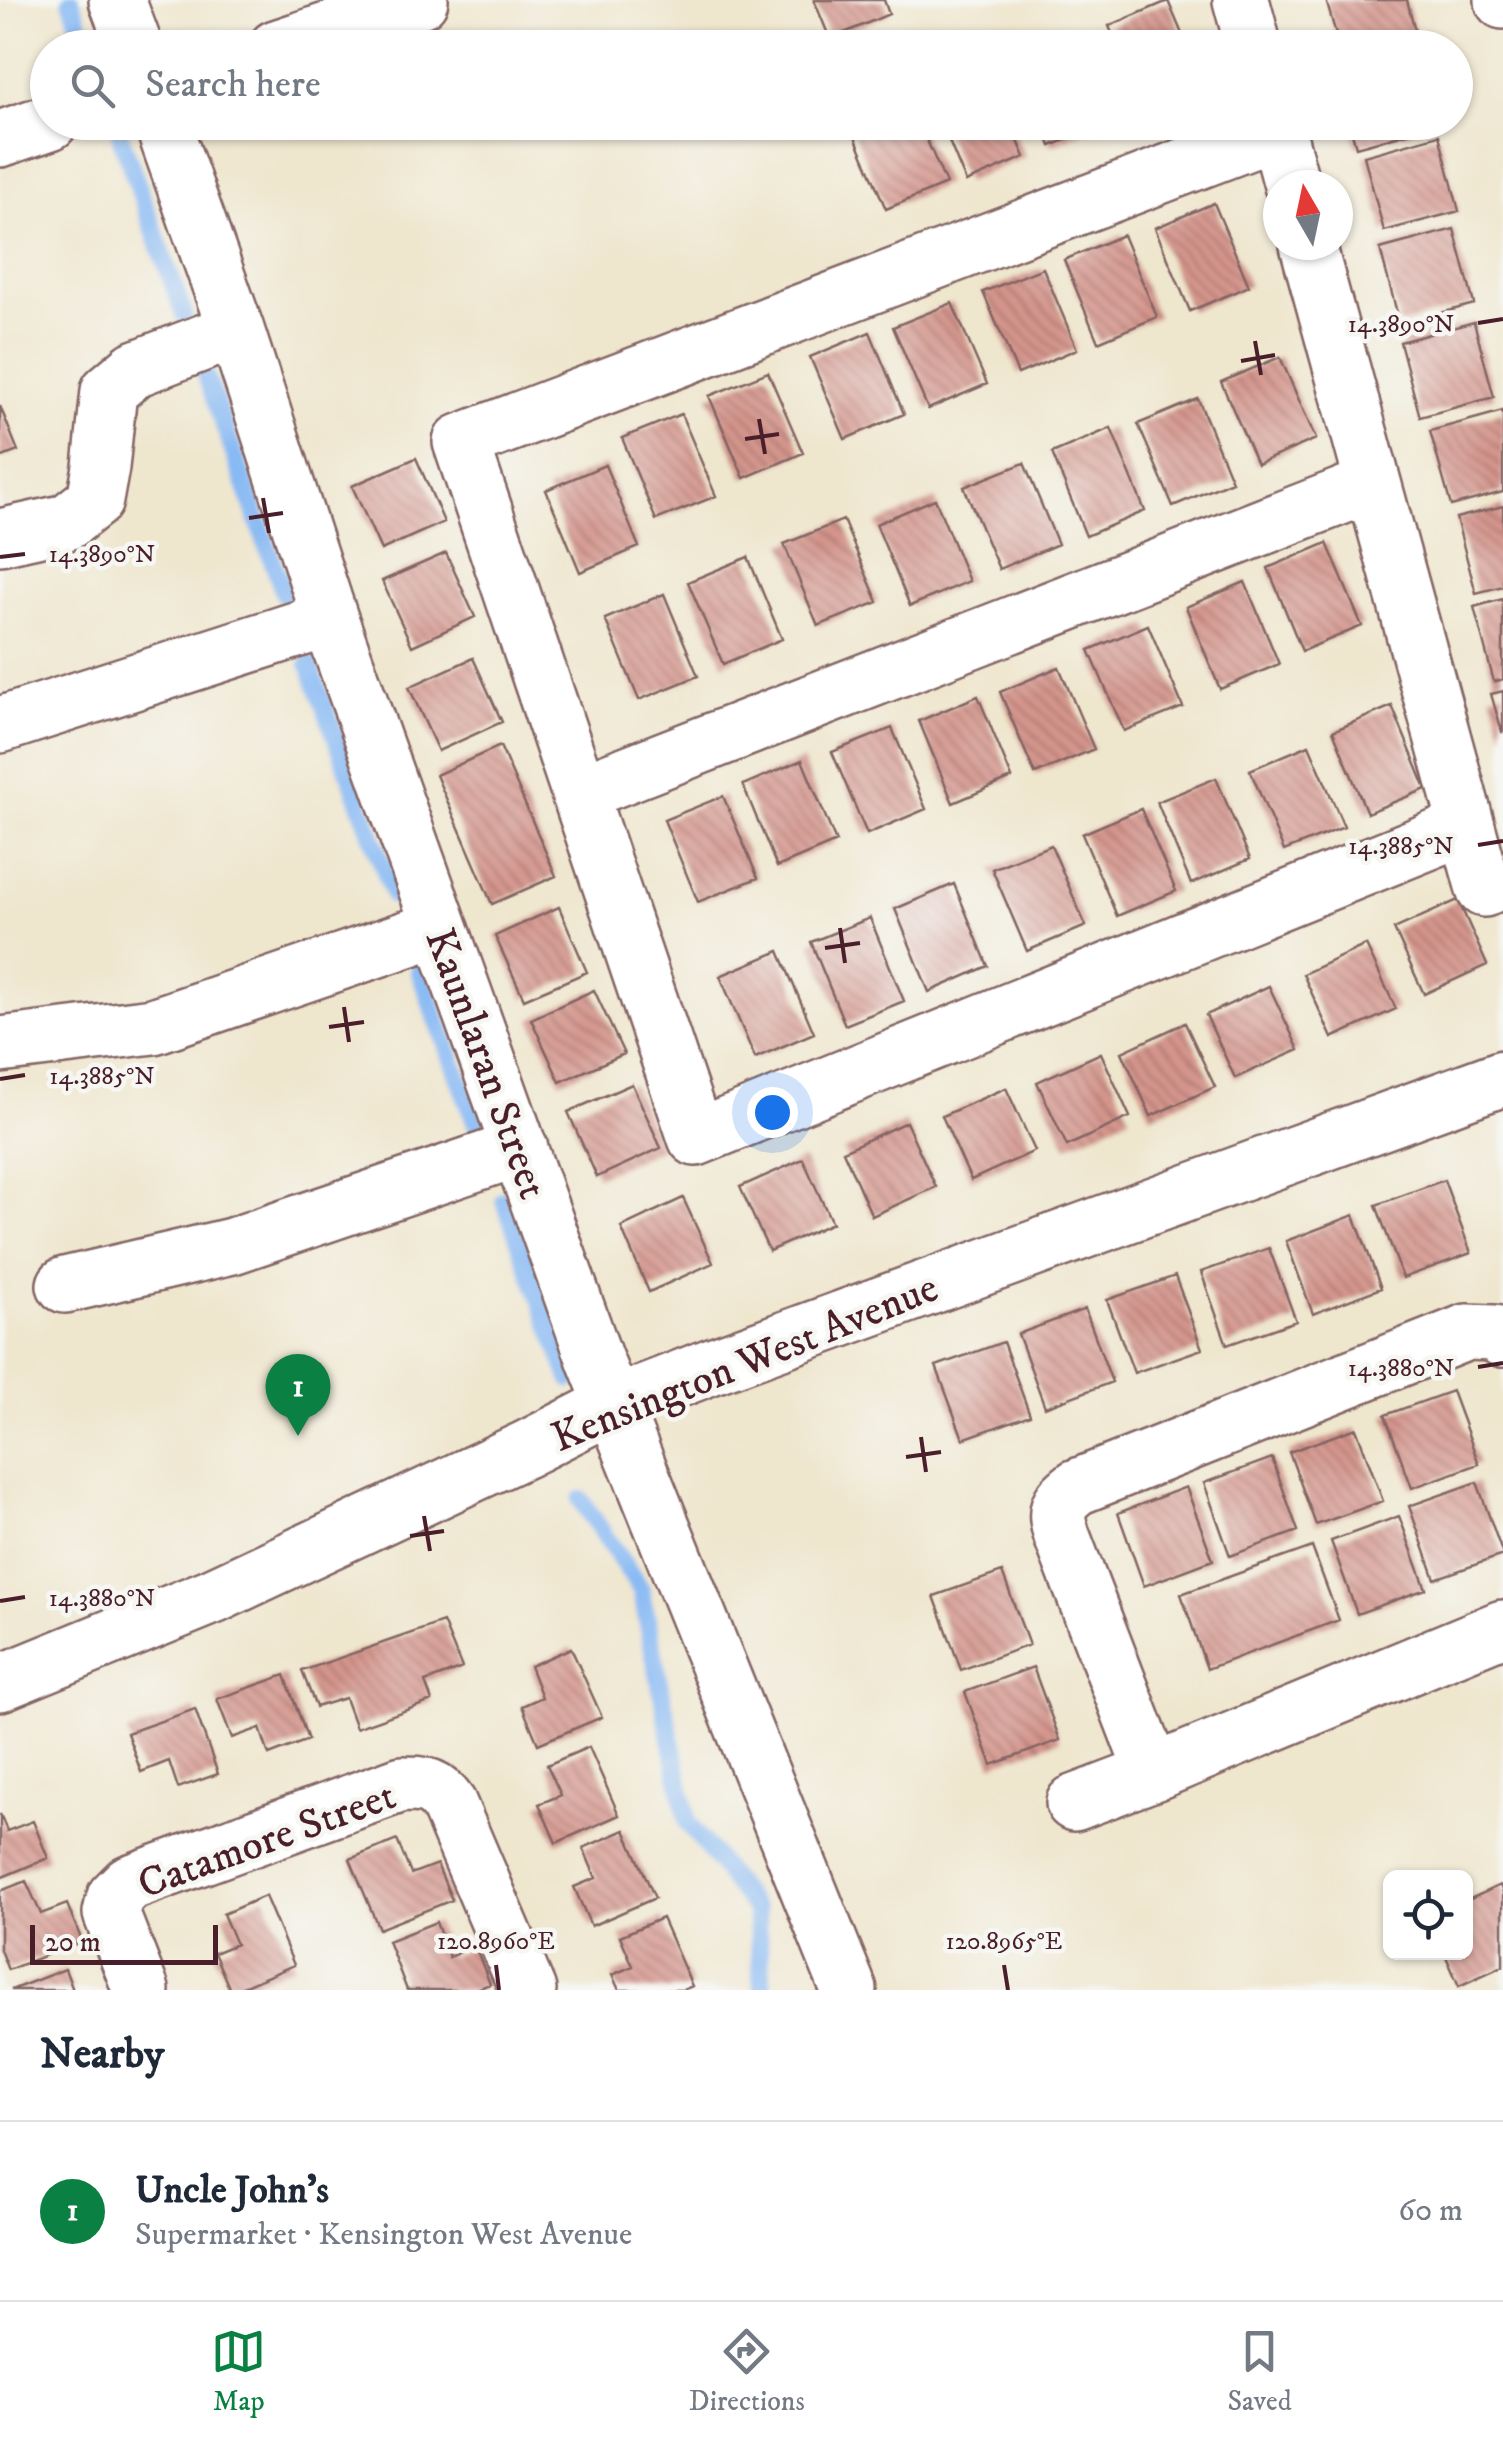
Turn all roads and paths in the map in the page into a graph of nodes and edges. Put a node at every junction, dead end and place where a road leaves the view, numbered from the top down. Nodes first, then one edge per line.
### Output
1 (117, 0) edge
2 (420, 0) edge
3 (1242, 0) edge
4 (128, 30) edge
5 (330, 30) edge
6 (1250, 30) edge
7 (30, 129) edge
8 (0, 139) edge
9 (168, 140) edge
10 (1242, 140) edge
11 (1280, 140) edge
12 (1288, 170) edge
13 (1312, 260) edge
14 (236, 330) junction
15 (1373, 484) junction
16 (0, 537) edge
17 (330, 619) junction
18 (0, 726) edge
19 (580, 793) junction
20 (1466, 826) junction
21 (1484, 889) dead end
22 (439, 928) junction
23 (0, 1046) edge
24 (1503, 1078) edge
25 (520, 1148) junction
26 (65, 1285) dead end
27 (1503, 1339) edge
28 (612, 1405) junction
29 (1503, 1628) edge
30 (0, 1683) edge
31 (1153, 1773) junction
32 (1074, 1804) dead end
33 (140, 1990) edge
34 (528, 1990) edge
35 (849, 1990) edge

1 - 4 street
2 - 5 street
3 - 6 street
7 - 8 street
9 - 14 street, Kaunlaran Street
10 - 19 street
11 - 12 street
13 - 15 street
14 - 16 street
14 - 17 street, Kaunlaran Street
15 - 19 street
15 - 20 street
17 - 18 street
17 - 22 street, Kaunlaran Street
19 - 20 street
20 - 21 street
22 - 23 street
22 - 25 street, Kaunlaran Street
24 - 28 street, Kensington West Avenue
25 - 26 street
25 - 28 street, Kaunlaran Street
27 - 31 street
28 - 30 street, Kensington West Avenue
28 - 35 street, Kaunlaran Street
29 - 31 street
31 - 32 street
33 - 34 street, Catamore Street

